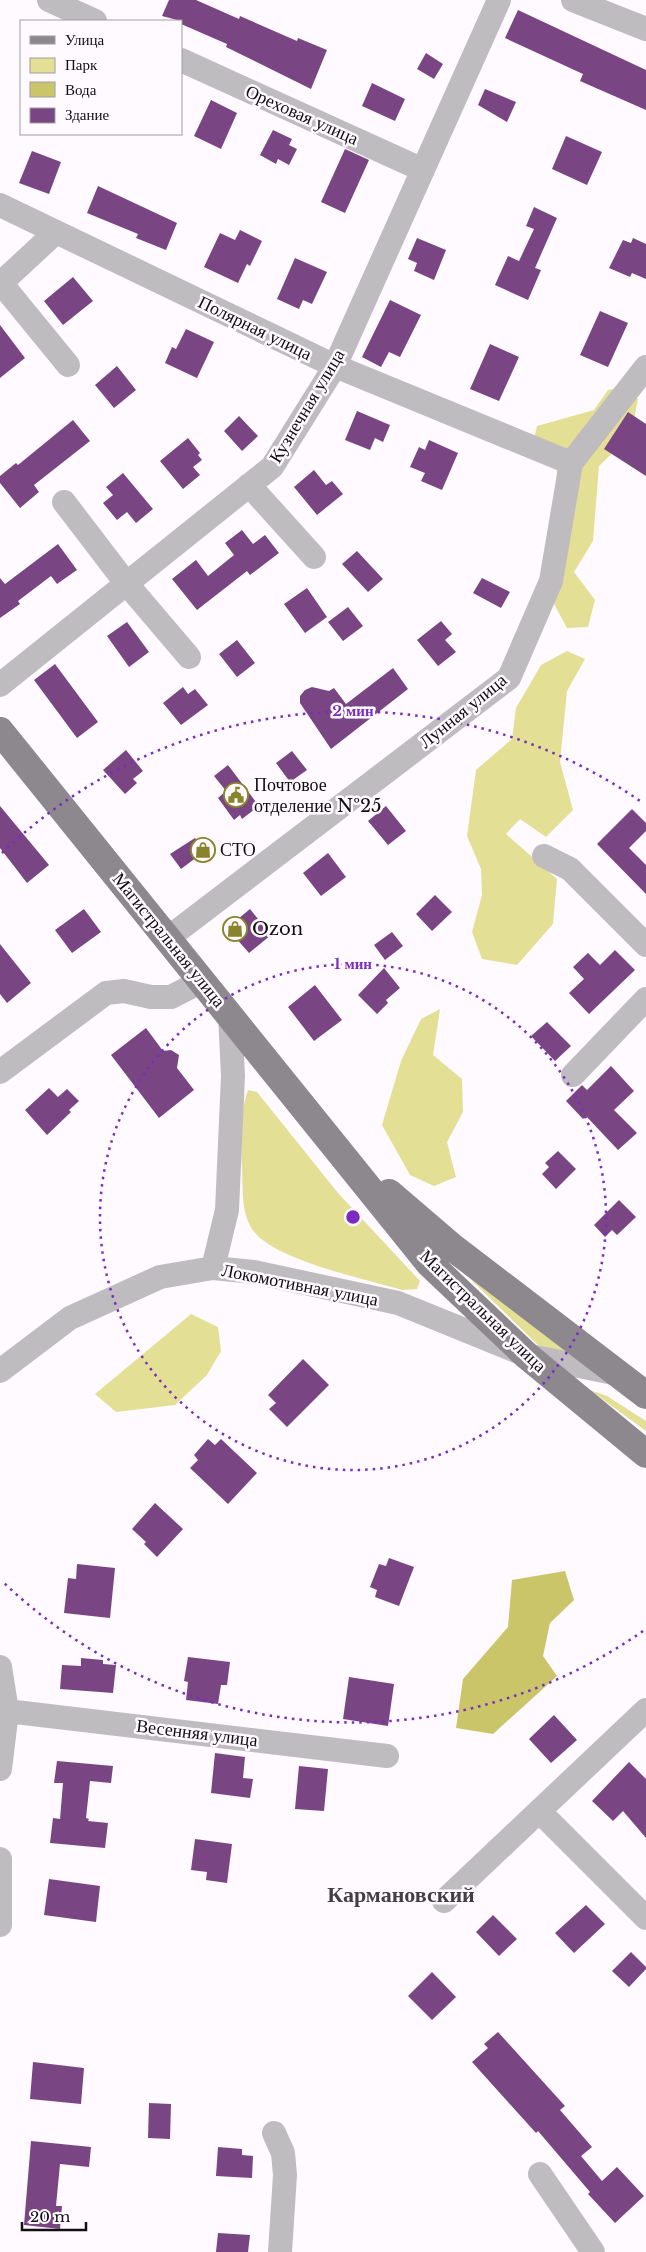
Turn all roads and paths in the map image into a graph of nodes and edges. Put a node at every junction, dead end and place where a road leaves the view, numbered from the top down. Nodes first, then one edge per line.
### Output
1 (49, 0) edge
2 (499, 0) edge
3 (574, 0) edge
4 (93, 20) edge
5 (646, 30) edge
6 (182, 60) edge
7 (423, 170) junction
8 (0, 205) edge
9 (56, 232) junction
10 (0, 284) edge
11 (68, 365) dead end
12 (335, 366) junction
13 (646, 367) edge
14 (571, 464) junction
15 (249, 485) junction
16 (64, 502) dead end
17 (314, 557) dead end
18 (126, 583) junction
19 (189, 657) dead end
20 (0, 685) edge
21 (0, 732) edge
22 (544, 856) dead end
23 (168, 938) junction
24 (646, 945) edge
25 (202, 981) junction
26 (646, 999) edge
27 (230, 1015) junction
28 (0, 1072) edge
29 (574, 1075) dead end
30 (338, 1150) junction
31 (213, 1268) junction
32 (526, 1355) junction
33 (0, 1371) edge
34 (620, 1374) junction
35 (646, 1395) edge
36 (646, 1454) edge
37 (0, 1667) edge
38 (646, 1710) edge
39 (7, 1711) junction
40 (388, 1756) dead end
41 (0, 1769) edge
42 (539, 1812) junction
43 (0, 1859) edge
44 (444, 1901) dead end
45 (646, 1918) edge
46 (0, 1925) edge
47 (274, 2133) dead end
48 (540, 2174) dead end
49 (280, 2252) edge
50 (593, 2252) edge

1 - 4 street
2 - 7 street, Кузнечная улица
3 - 5 street
6 - 7 street, Ореховая улица
7 - 12 street, Кузнечная улица
8 - 9 street, Полярная улица
9 - 10 street
9 - 12 street, Полярная улица
10 - 11 street
12 - 14 street, Полярная улица
12 - 15 street, Кузнечная улица
13 - 14 street, Лунная улица
14 - 23 street, Лунная улица
15 - 17 street
15 - 18 street, Кузнечная улица
16 - 18 street
18 - 19 street
18 - 20 street, Кузнечная улица
21 - 23 main road, Магистральная улица
22 - 24 street
23 - 25 main road, Магистральная улица
25 - 27 main road, Магистральная улица
25 - 28 street
26 - 29 street
27 - 30 main road, Магистральная улица
27 - 31 street
30 - 32 main road, Магистральная улица
30 - 34 main road, Магистральная улица
31 - 32 street, Локомотивная улица
31 - 33 street, Локомотивная улица
32 - 34 street, Локомотивная улица
32 - 36 main road, Магистральная улица
34 - 35 main road, Магистральная улица
37 - 39 street
38 - 42 street
39 - 40 street, Весенняя улица
39 - 41 street
42 - 44 street
42 - 45 street
43 - 46 street
47 - 49 street
48 - 50 street

